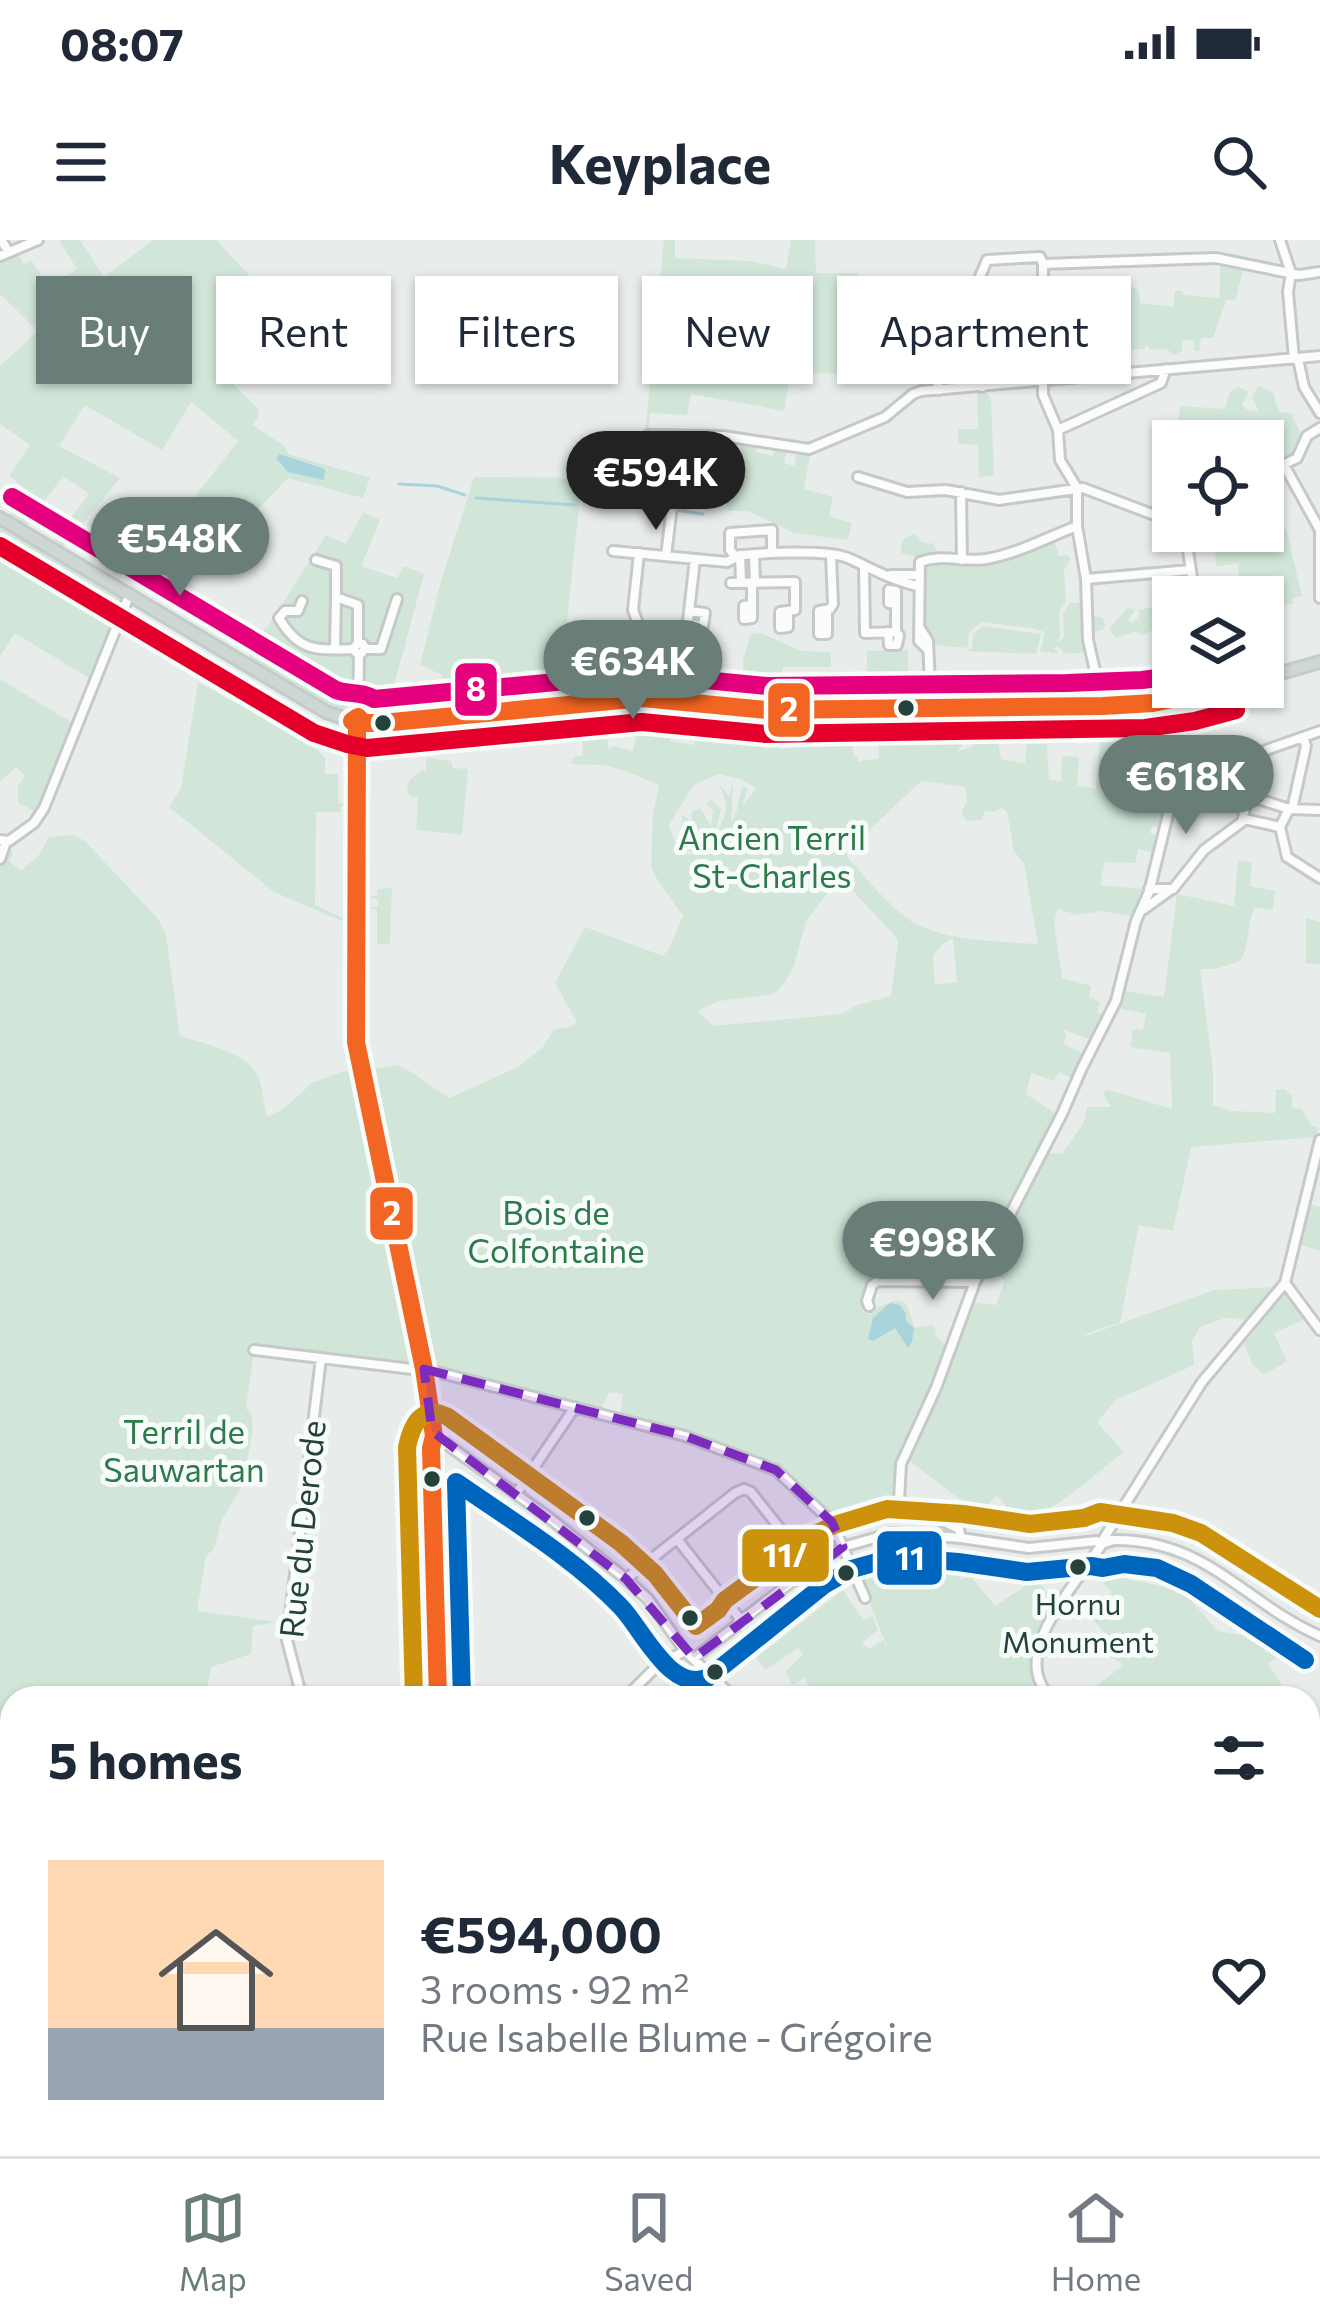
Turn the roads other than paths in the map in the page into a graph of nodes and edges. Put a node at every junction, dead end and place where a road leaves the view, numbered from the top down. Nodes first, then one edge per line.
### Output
1 (2, 240) edge
2 (38, 240) edge
3 (1280, 240) edge
4 (4, 254) edge
5 (1043, 264) junction
6 (1320, 272) edge
7 (1292, 273) junction
8 (1043, 276) edge
9 (1320, 356) edge
10 (1296, 359) junction
11 (1163, 369) junction
12 (1131, 372) edge
13 (938, 384) edge
14 (1008, 384) edge
15 (1043, 384) edge
16 (982, 387) junction
17 (939, 390) junction
18 (1317, 400) edge
19 (1320, 412) edge
20 (1320, 428) edge
21 (1058, 430) junction
22 (648, 435) dead end
23 (1284, 465) joint
24 (858, 477) dead end
25 (1077, 488) junction
26 (961, 493) junction
27 (672, 506) dead end
28 (1152, 515) edge
29 (732, 516) dead end
30 (1320, 517) edge
31 (0, 518) edge
32 (1077, 526) junction
33 (731, 532) junction
34 (1320, 532) edge
35 (772, 548) dead end
36 (614, 550) dead end
37 (1188, 552) edge
38 (639, 553) junction
39 (740, 555) junction
40 (754, 555) junction
41 (667, 556) junction
42 (832, 557) junction
43 (695, 559) junction
44 (316, 560) dead end
45 (962, 560) junction
46 (865, 569) junction
47 (1190, 570) junction
48 (1191, 576) edge
49 (1086, 578) junction
50 (919, 581) junction
51 (744, 582) junction
52 (129, 596) junction
53 (336, 597) junction
54 (1320, 598) edge
55 (397, 599) dead end
56 (302, 601) dead end
57 (752, 604) dead end
58 (896, 604) dead end
59 (827, 610) dead end
60 (689, 611) junction
61 (788, 612) dead end
62 (688, 624) junction
63 (685, 647) dead end
64 (359, 649) junction
65 (335, 650) junction
66 (1320, 662) edge
67 (1284, 672) edge
68 (629, 699) junction
69 (1152, 703) edge
70 (1102, 706) junction
71 (931, 708) junction
72 (1188, 708) edge
73 (358, 722) junction
74 (1320, 731) edge
75 (1303, 736) junction
76 (1177, 778) junction
77 (1248, 796) junction
78 (1289, 809) junction
79 (1320, 810) edge
80 (1244, 819) junction
81 (1280, 827) junction
82 (3, 841) edge
83 (0, 859) edge
84 (1320, 878) edge
85 (1149, 889) junction
86 (1169, 891) junction
87 (1143, 910) junction
88 (1320, 1140) edge
89 (976, 1282) junction
90 (1285, 1283) junction
91 (869, 1306) dead end
92 (1320, 1330) edge
93 (254, 1350) dead end
94 (321, 1358) junction
95 (424, 1369) junction
96 (575, 1407) junction
97 (434, 1436) junction
98 (516, 1494) junction
99 (961, 1538) junction
100 (677, 1539) junction
101 (1103, 1540) junction
102 (843, 1547) junction
103 (808, 1564) junction
104 (626, 1579) junction
105 (866, 1598) dead end
106 (740, 1619) junction
107 (1320, 1638) edge
108 (686, 1651) junction
109 (694, 1658) junction
110 (299, 1686) edge
111 (438, 1686) edge
112 (637, 1686) edge
113 (722, 1686) edge
114 (1043, 1686) edge

1 - 4 street
2 - 4 street
3 - 7 street
5 - 7 street
5 - 8 street
5 - 16 street
6 - 7 street
7 - 10 street
9 - 10 street
10 - 11 street
10 - 18 street
11 - 12 street
11 - 21 street
13 - 17 street
14 - 16 street
15 - 21 street
16 - 17 street
17 - 22 street
18 - 19 street
20 - 23 street
21 - 25 street
23 - 34 street
24 - 26 street
25 - 26 street
25 - 28 street
25 - 32 street
26 - 45 street
27 - 41 street
29 - 33 street
30 - 34 street
31 - 52 main road
32 - 45 street
32 - 49 street
33 - 35 street
33 - 39 street
34 - 54 street
36 - 38 street
37 - 47 street
38 - 41 street
38 - 68 street
39 - 40 street
39 - 43 street
39 - 51 street
40 - 42 street
40 - 51 street
41 - 43 street
42 - 46 street
42 - 59 street
43 - 60 street
44 - 53 street
45 - 50 street
46 - 50 street
46 - 58 street
47 - 48 street
47 - 49 street
49 - 70 street
50 - 71 street
51 - 57 street
51 - 61 street
52 - 73 main road
52 - 82 street
53 - 64 street
53 - 65 street
55 - 64 street
56 - 65 street
60 - 62 street
60 - 62 street
62 - 63 street
64 - 65 street
64 - 73 street
66 - 67 main road
68 - 71 main road
68 - 73 main road
69 - 70 main road
70 - 71 main road
72 - 76 street
73 - 95 street
74 - 75 street
75 - 77 street
75 - 78 street
76 - 77 street
76 - 85 street
77 - 78 street
77 - 80 street
78 - 79 street
78 - 81 street
80 - 81 street
80 - 86 street
81 - 84 street
82 - 83 street
85 - 86 street
85 - 87 street
86 - 87 street
87 - 89 street
88 - 90 street
89 - 91 street
89 - 99 street
90 - 92 street
90 - 101 street
93 - 94 street
94 - 95 street
94 - 110 street, Rue du Derode
95 - 96 street
95 - 97 street
96 - 98 street
96 - 102 street
97 - 98 street
97 - 111 street
98 - 104 street
99 - 101 street
99 - 102 street
100 - 103 street
100 - 104 street
100 - 106 street
101 - 107 street
101 - 114 street
102 - 103 street
102 - 105 street
103 - 106 street
104 - 108 street
106 - 109 street
108 - 109 street
108 - 112 street
109 - 113 street

